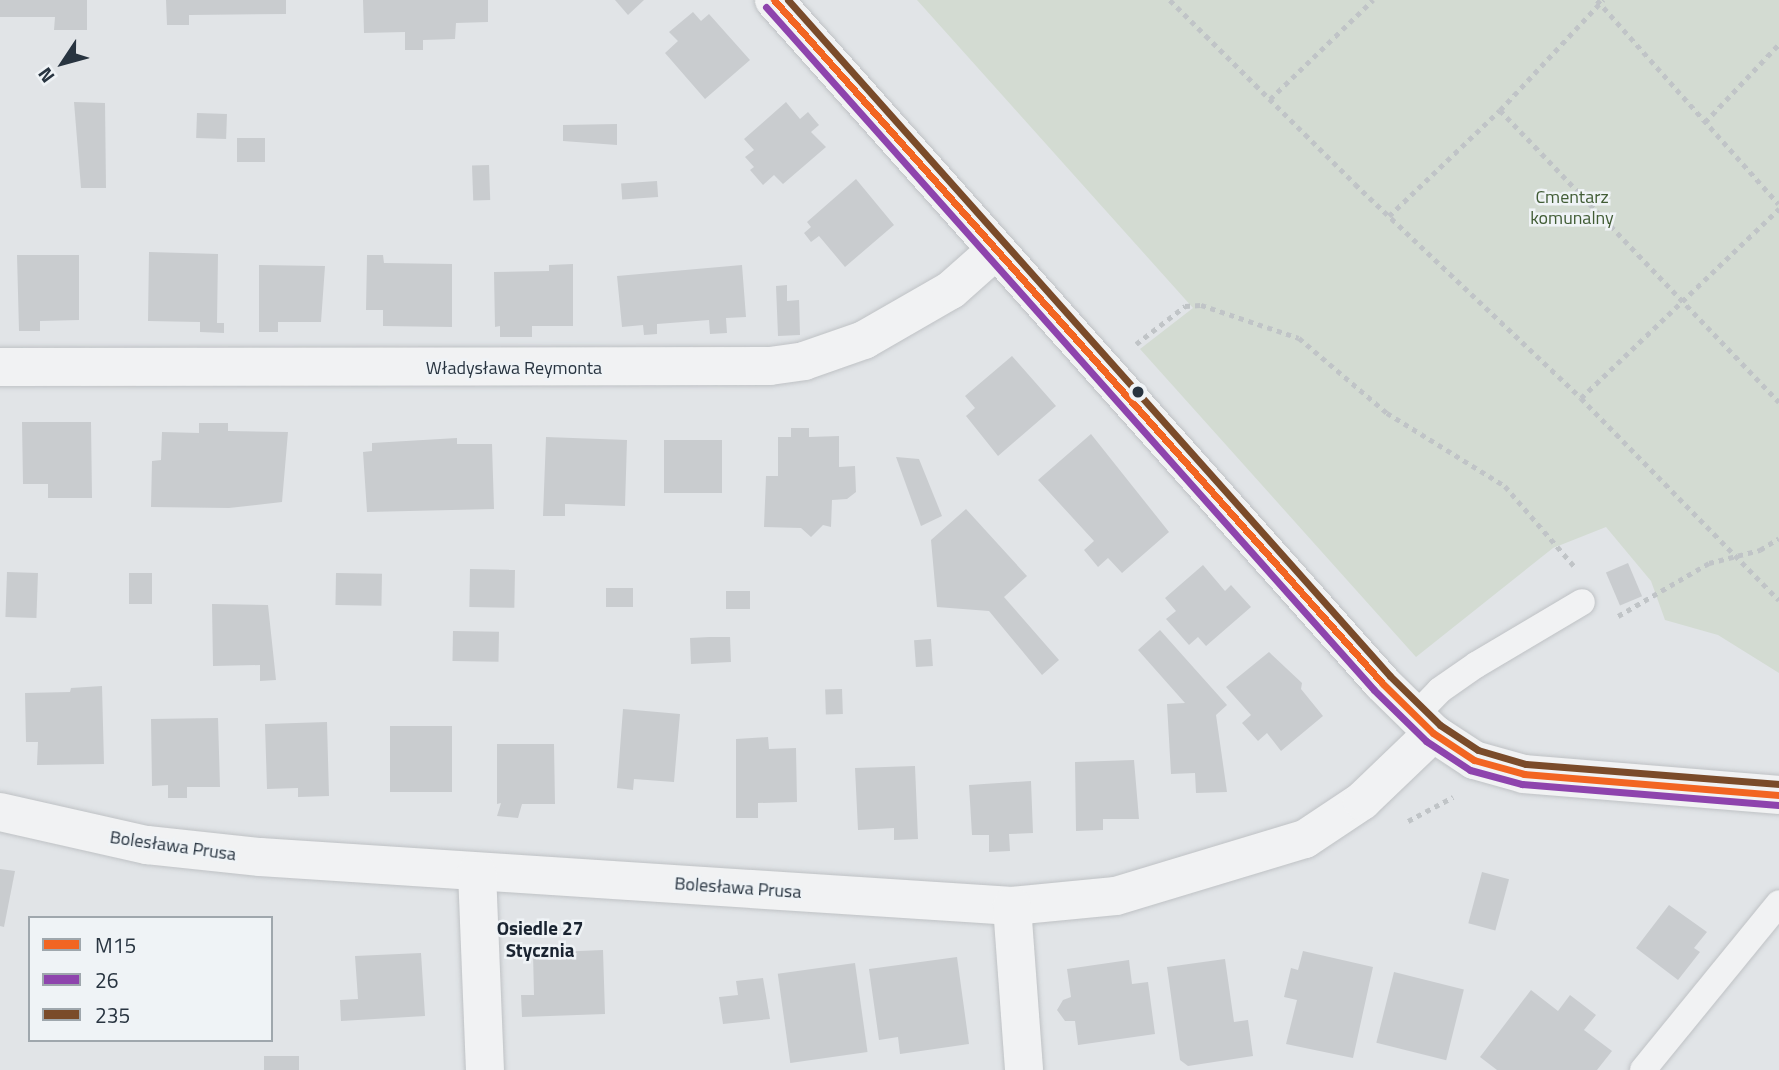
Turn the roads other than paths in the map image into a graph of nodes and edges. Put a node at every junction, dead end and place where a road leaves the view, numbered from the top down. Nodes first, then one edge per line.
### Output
1 (774, 0) edge
2 (996, 250) junction
3 (0, 367) edge
4 (1582, 602) dead end
5 (1423, 725) junction
6 (1779, 795) edge
7 (0, 813) edge
8 (477, 872) junction
9 (1779, 903) edge
10 (1012, 906) junction
11 (485, 1070) edge
12 (1024, 1070) edge
13 (1643, 1070) edge

1 - 2 street
2 - 3 street, Władysława Reymonta
2 - 5 street
4 - 5 lane
5 - 6 street
5 - 10 street, Bolesława Prusa
7 - 8 street, Bolesława Prusa
8 - 10 street, Bolesława Prusa
8 - 11 street
9 - 13 lane
10 - 12 street

